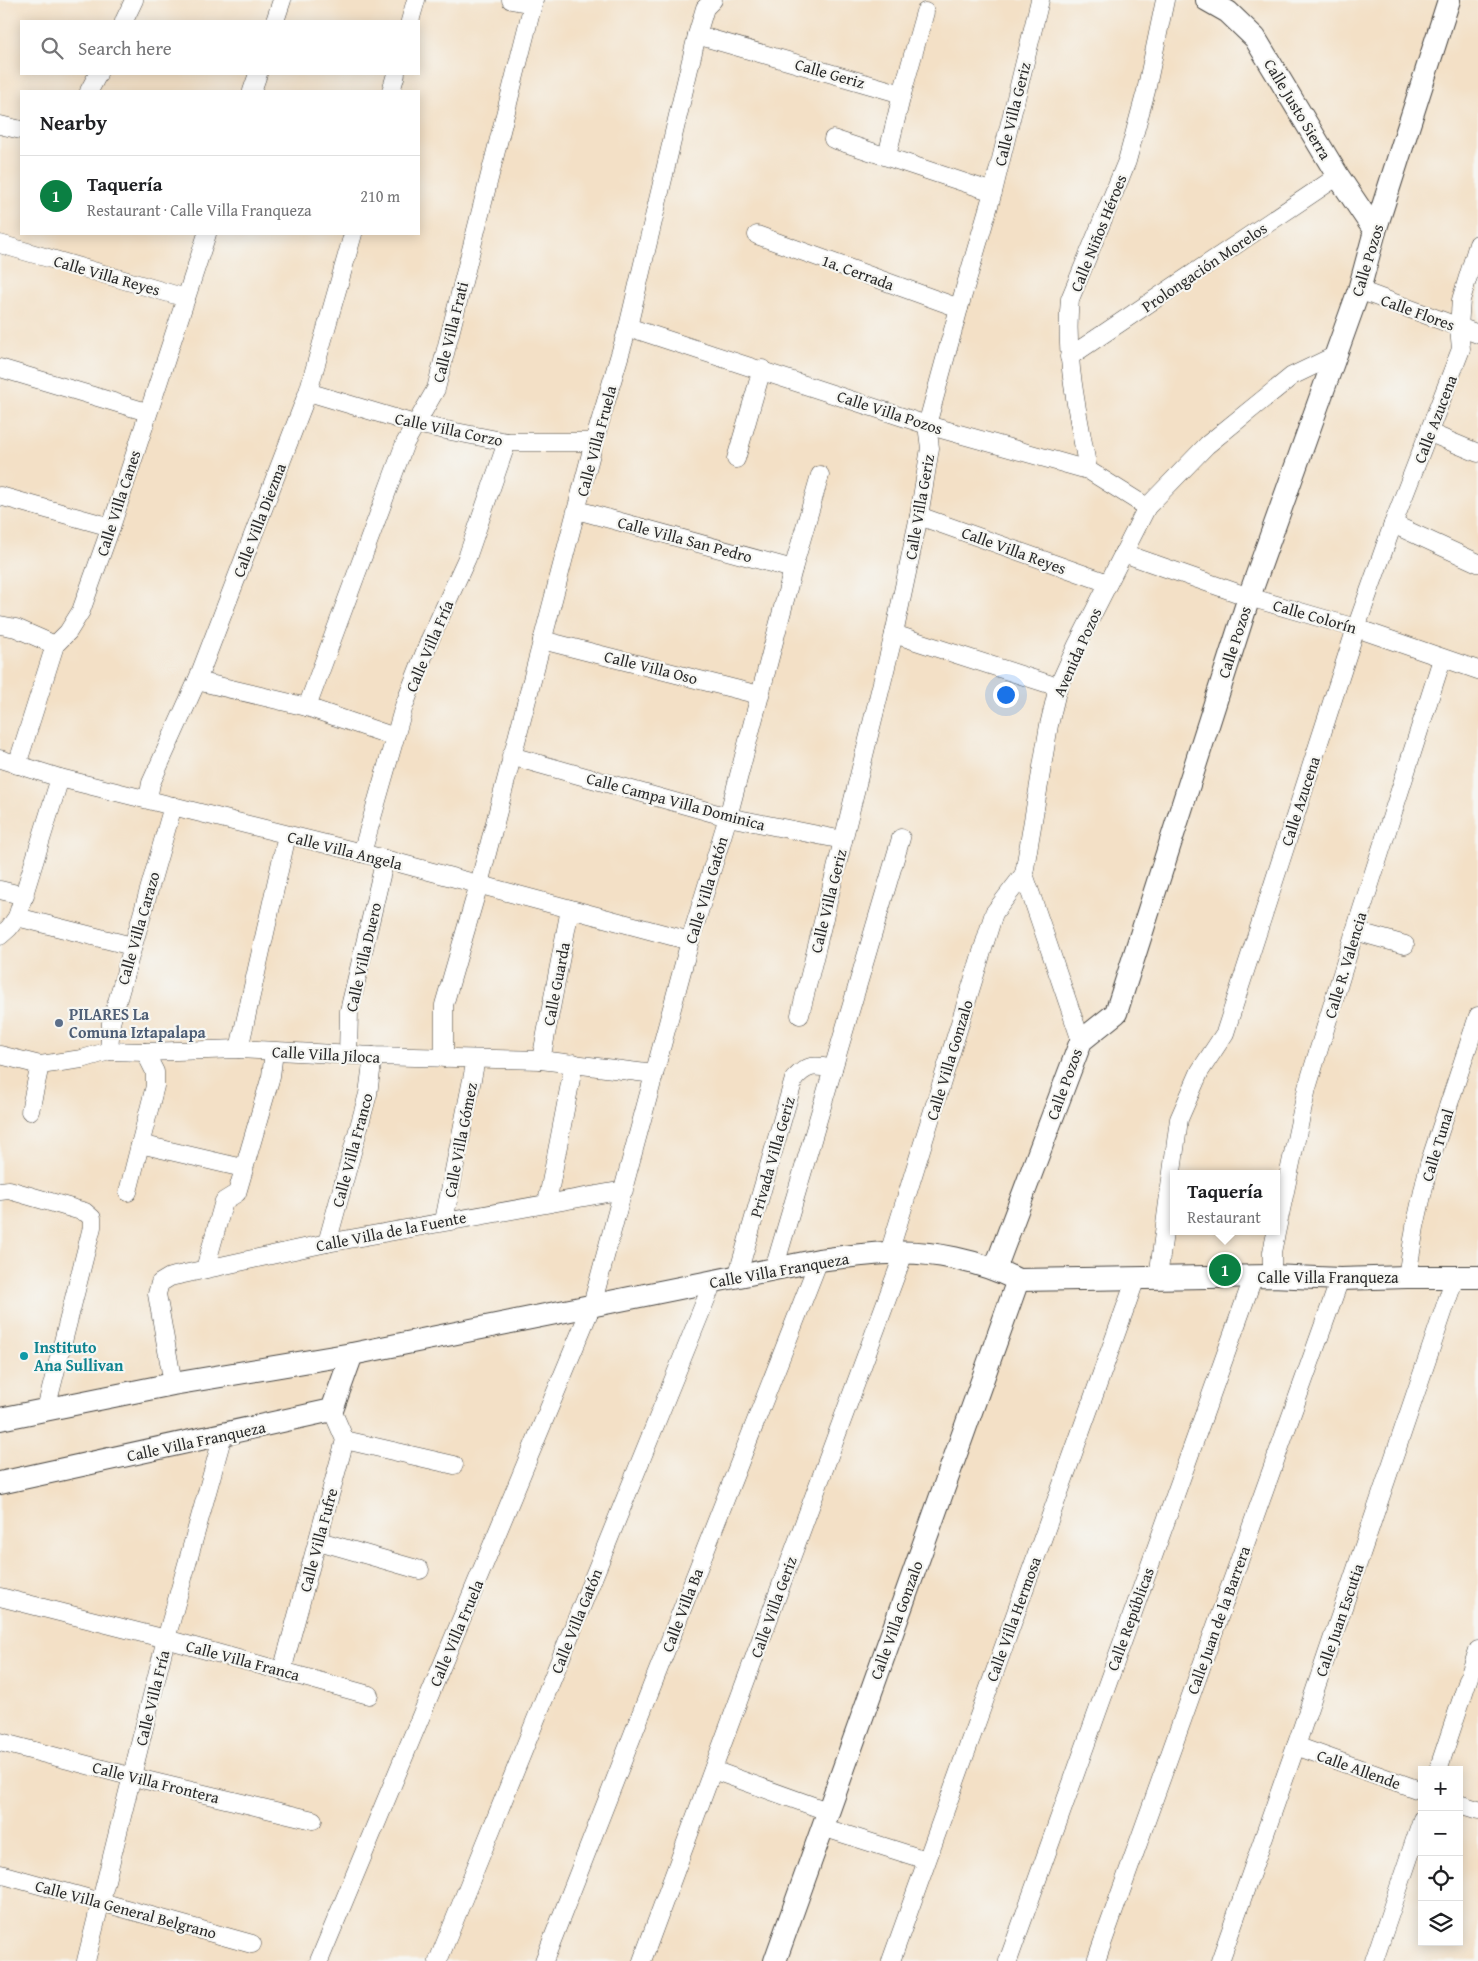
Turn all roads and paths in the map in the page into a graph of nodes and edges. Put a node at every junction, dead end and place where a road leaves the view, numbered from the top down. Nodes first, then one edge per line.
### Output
1 (134, 0) edge
2 (282, 0) edge
3 (416, 0) edge
4 (511, 0) edge
5 (713, 0) edge
6 (1040, 0) edge
7 (1165, 0) edge
8 (1207, 0) edge
9 (1449, 0) edge
10 (534, 2) edge
11 (925, 12) dead end
12 (124, 20) edge
13 (275, 20) edge
14 (410, 20) edge
15 (697, 35) junction
16 (97, 75) edge
17 (258, 75) edge
18 (396, 75) edge
19 (90, 90) edge
20 (252, 90) edge
21 (391, 90) edge
22 (902, 94) junction
23 (0, 125) edge
24 (20, 130) edge
25 (833, 139) dead end
26 (887, 156) junction
27 (1338, 176) junction
28 (993, 192) junction
29 (1376, 231) junction
30 (207, 235) edge
31 (353, 235) edge
32 (757, 235) dead end
33 (0, 244) edge
34 (1478, 244) edge
35 (1359, 290) junction
36 (186, 298) junction
37 (959, 308) junction
38 (628, 327) junction
39 (1459, 327) junction
40 (1478, 334) edge
41 (1336, 355) junction
42 (1069, 357) junction
43 (0, 368) edge
44 (762, 369) junction
45 (308, 392) junction
46 (147, 412) junction
47 (415, 424) junction
48 (927, 425) junction
49 (1430, 433) junction
50 (507, 442) junction
51 (594, 442) junction
52 (1478, 453) edge
53 (736, 459) dead end
54 (1088, 470) junction
55 (820, 475) dead end
56 (0, 496) edge
57 (1147, 506) junction
58 (577, 510) junction
59 (919, 516) junction
60 (1393, 524) junction
61 (111, 527) junction
62 (1123, 553) junction
63 (1478, 563) edge
64 (793, 568) junction
65 (1108, 583) junction
66 (1249, 597) junction
67 (0, 625) edge
68 (1356, 628) junction
69 (894, 634) junction
70 (542, 640) junction
71 (55, 645) junction
72 (1442, 659) junction
73 (1478, 670) edge
74 (197, 681) junction
75 (1058, 687) junction
76 (759, 695) junction
77 (307, 707) junction
78 (395, 737) junction
79 (511, 756) junction
80 (0, 759) edge
81 (17, 765) junction
82 (60, 778) junction
83 (148, 800) junction
84 (174, 806) junction
85 (728, 817) junction
86 (287, 835) junction
87 (901, 838) dead end
88 (843, 840) junction
89 (362, 853) junction
90 (385, 859) junction
91 (1024, 874) junction
92 (479, 884) junction
93 (0, 890) edge
94 (25, 896) junction
95 (570, 909) junction
96 (17, 917) junction
97 (1355, 931) junction
98 (0, 936) edge
99 (690, 941) junction
100 (1405, 945) dead end
101 (132, 946) junction
102 (800, 1015) dead end
103 (1478, 1016) edge
104 (1081, 1041) junction
105 (239, 1049) junction
106 (109, 1051) junction
107 (145, 1052) junction
108 (274, 1052) junction
109 (0, 1055) edge
110 (348, 1055) junction
111 (373, 1056) junction
112 (444, 1058) junction
113 (476, 1059) junction
114 (541, 1060) junction
115 (574, 1064) junction
116 (40, 1065) junction
117 (833, 1069) junction
118 (654, 1074) junction
119 (30, 1111) dead end
120 (140, 1144) junction
121 (243, 1168) junction
122 (1172, 1170) edge
123 (1170, 1187) edge
124 (624, 1190) junction
125 (0, 1192) edge
126 (128, 1192) dead end
127 (547, 1203) junction
128 (1280, 1215) edge
129 (444, 1221) junction
130 (1276, 1235) edge
131 (327, 1243) junction
132 (896, 1253) junction
133 (819, 1260) junction
134 (205, 1269) junction
135 (774, 1269) junction
136 (995, 1269) junction
137 (737, 1277) junction
138 (1262, 1277) junction
139 (1407, 1277) junction
140 (1455, 1277) junction
141 (1478, 1277) edge
142 (1136, 1278) junction
143 (1158, 1278) junction
144 (1340, 1279) junction
145 (1018, 1280) junction
146 (713, 1282) junction
147 (592, 1305) junction
148 (352, 1354) junction
149 (174, 1384) junction
150 (46, 1409) junction
151 (332, 1410) junction
152 (0, 1419) edge
153 (223, 1436) junction
154 (346, 1440) junction
155 (454, 1465) dead end
156 (0, 1483) edge
157 (319, 1541) junction
158 (420, 1570) dead end
159 (0, 1596) edge
160 (166, 1639) junction
161 (1478, 1650) edge
162 (282, 1671) junction
163 (369, 1695) dead end
164 (0, 1742) edge
165 (1296, 1746) junction
166 (1439, 1766) edge
167 (713, 1770) junction
168 (133, 1777) junction
169 (1418, 1790) edge
170 (1463, 1805) edge
171 (1478, 1810) edge
172 (825, 1819) junction
173 (312, 1820) dead end
174 (1418, 1831) edge
175 (926, 1860) junction
176 (0, 1874) edge
177 (100, 1902) junction
178 (252, 1944) dead end
179 (86, 1961) edge
180 (319, 1961) edge
181 (438, 1961) edge
182 (544, 1961) edge
183 (642, 1961) edge
184 (775, 1961) edge
185 (891, 1961) edge
186 (1008, 1961) edge
187 (1096, 1961) edge
188 (1220, 1961) edge
189 (1374, 1961) edge

1 - 12 street
2 - 13 street
3 - 14 street
4 - 10 street
5 - 15 street, Calle Villa Fruela
6 - 28 street, Calle Villa Geriz
7 - 42 street, Calle Niños Héroes
8 - 27 street, Calle Justo Sierra
9 - 29 street, Calle Pozos
10 - 47 street, Calle Villa Frati
11 - 22 street
15 - 22 street, Calle Geriz
15 - 38 street, Calle Villa Fruela
16 - 19 street
17 - 20 street
18 - 21 street
22 - 26 street
23 - 24 street
25 - 26 street
26 - 28 street
27 - 29 street, Calle Justo Sierra
27 - 42 street, Prolongación Morelos
28 - 37 street, Calle Villa Geriz
29 - 35 street, Calle Pozos
30 - 36 street, Calle Villa Canes
31 - 45 street, Calle Villa Diezma
32 - 37 street, 1a. Cerrada
33 - 36 street, Calle Villa Reyes
34 - 39 street, Calle Azucena
35 - 39 street, Calle Flores
35 - 41 street, Calle Pozos
36 - 46 street, Calle Villa Canes
37 - 48 street, Calle Villa Geriz
38 - 44 street, Calle Villa Pozos
38 - 51 street, Calle Villa Fruela
39 - 40 street, Calle Flores
39 - 49 street, Calle Azucena
41 - 57 street, Avenida Pozos
41 - 66 street, Calle Pozos
42 - 54 street, Calle Niños Héroes
43 - 46 street
44 - 48 street, Calle Villa Pozos
44 - 53 street
45 - 47 street, Calle Villa Corzo
45 - 74 street, Calle Villa Diezma
46 - 61 street, Calle Villa Canes
47 - 50 street, Calle Villa Corzo
47 - 77 street, Calle Villa Frati
48 - 54 street, Calle Villa Pozos
48 - 59 street, Calle Villa Geriz
49 - 52 street
49 - 60 street, Calle Azucena
50 - 51 street, Calle Villa Corzo
50 - 78 street, Calle Villa Fría
51 - 58 street, Calle Villa Fruela
54 - 57 street, Calle Villa Pozos
55 - 64 street, Calle Villa Gatón
56 - 61 street
57 - 62 street, Avenida Pozos
58 - 64 street, Calle Villa San Pedro
58 - 70 street, Calle Villa Fruela
59 - 65 street, Calle Villa Reyes
59 - 69 street, Calle Villa Geriz
60 - 63 street
60 - 68 street, Calle Azucena
61 - 71 street, Calle Villa Canes
62 - 65 street, Avenida Pozos
62 - 66 street, Calle Colorín
64 - 76 street, Calle Villa Gatón
65 - 75 street, Avenida Pozos
66 - 68 street, Calle Colorín
66 - 104 street, Calle Pozos
67 - 71 street
68 - 72 street, Calle Colorín
68 - 122 street, Calle Azucena
69 - 75 street
69 - 88 street, Calle Villa Geriz
70 - 76 street, Calle Villa Oso
70 - 79 street, Calle Villa Fruela
71 - 81 street, Calle Villa Canes
72 - 73 street, Calle Colorín
72 - 97 street, Calle R. Valencia
74 - 77 street
74 - 83 street, Calle Villa Diezma
75 - 91 street, Avenida Pozos
76 - 85 street, Calle Villa Gatón
77 - 78 street
78 - 89 street, Calle Villa Fría
79 - 85 street, Calle Campa Villa Dominica
79 - 92 street, Calle Villa Fruela
80 - 81 street, Calle Villa Angela
81 - 82 street, Calle Villa Angela
82 - 83 street, Calle Villa Angela
82 - 94 street
83 - 84 street, Calle Villa Angela
84 - 86 street, Calle Villa Angela
84 - 101 street, Calle Villa Carazo
85 - 88 street, Calle Campa Villa Dominica
85 - 99 street, Calle Villa Gatón
86 - 89 street, Calle Villa Angela
86 - 105 street
87 - 117 street
88 - 102 street, Calle Villa Geriz
89 - 90 street, Calle Villa Angela
90 - 92 street, Calle Villa Angela
90 - 110 street, Calle Villa Duero
91 - 104 street, Avenida Pozos
91 - 132 street, Calle Villa Gonzalo
92 - 95 street, Calle Villa Angela
92 - 112 street
93 - 94 street
94 - 96 street
95 - 99 street, Calle Villa Angela
95 - 114 street, Calle Guarda
96 - 98 street
96 - 101 street
97 - 100 street
97 - 128 street, Calle R. Valencia
99 - 118 street, Calle Villa Gatón
101 - 106 street, Calle Villa Carazo
103 - 139 street, Calle Tunal
104 - 136 street, Calle Pozos
105 - 107 street, Calle Villa Jiloca
105 - 108 street, Calle Villa Jiloca
106 - 107 street, Calle Villa Jiloca
106 - 116 street, Calle Villa Jiloca
107 - 120 street
108 - 110 street, Calle Villa Jiloca
108 - 121 street
109 - 116 street, Calle Villa Jiloca
110 - 111 street, Calle Villa Jiloca
111 - 112 street, Calle Villa Jiloca
111 - 131 street, Calle Villa Franco
112 - 113 street, Calle Villa Jiloca
113 - 114 street, Calle Villa Jiloca
113 - 129 street, Calle Villa Gómez
114 - 115 street, Calle Villa Jiloca
115 - 118 street, Calle Villa Jiloca
115 - 127 street
116 - 119 street
117 - 135 street
117 - 137 street, Privada Villa Geriz
118 - 124 street, Calle Villa Gatón
120 - 121 street
120 - 126 street
121 - 134 street
123 - 143 street, Calle Azucena
124 - 127 street, Calle Villa de la Fuente
124 - 147 street, Calle Villa Gatón
125 - 150 street
127 - 129 street, Calle Villa de la Fuente
129 - 131 street, Calle Villa de la Fuente
130 - 138 street, Calle R. Valencia
131 - 134 street, Calle Villa de la Fuente
132 - 133 street, Calle Villa Franqueza
132 - 136 street, Calle Villa Franqueza
132 - 167 street, Calle Villa Geriz
133 - 135 street, Calle Villa Franqueza
133 - 182 street, Calle Villa Ba
134 - 149 street, Calle Villa de la Fuente
135 - 137 street, Calle Villa Franqueza
136 - 145 street, Calle Villa Franqueza
137 - 146 street, Calle Villa Franqueza
138 - 143 street, Calle Villa Franqueza
138 - 144 street, Calle Villa Franqueza
138 - 186 street, Calle Repúblicas
139 - 140 street, Calle Villa Franqueza
139 - 144 street, Calle Villa Franqueza
140 - 141 street, Calle Villa Franqueza
140 - 165 street, Calle Juan Escutia
142 - 143 street, Calle Villa Franqueza
142 - 145 street, Calle Villa Franqueza
142 - 175 street, Calle Villa Hermosa
144 - 187 street, Calle Juan de la Barrera
145 - 172 street, Calle Villa Gonzalo
146 - 147 street, Calle Villa Franqueza
146 - 181 street, Calle Villa Gatón
147 - 148 street, Calle Villa Franqueza
147 - 180 street, Calle Villa Fruela
148 - 149 street, Calle Villa Franqueza
148 - 151 street
149 - 150 street, Calle Villa Franqueza
150 - 152 street, Calle Villa Franqueza
151 - 153 street, Calle Villa Franqueza
151 - 154 street
153 - 156 street, Calle Villa Franqueza
153 - 160 street, Calle Villa Fría
154 - 155 street
154 - 157 street, Calle Villa Fufre
157 - 158 street
157 - 162 street, Calle Villa Fufre
159 - 160 street, Calle Villa Franca
160 - 162 street, Calle Villa Franca
160 - 168 street, Calle Villa Fría
161 - 166 street
162 - 163 street, Calle Villa Franca
164 - 168 street, Calle Villa Frontera
165 - 169 street, Calle Allende
165 - 188 street, Calle Juan Escutia
167 - 172 street
167 - 183 street, Calle Villa Geriz
168 - 173 street, Calle Villa Frontera
168 - 177 street, Calle Villa Fría
170 - 171 street
172 - 175 street
172 - 184 street, Calle Villa Gonzalo
174 - 189 street
175 - 185 street, Calle Villa Hermosa
176 - 177 street, Calle Villa General Belgrano
177 - 178 street, Calle Villa General Belgrano
177 - 179 street, Calle Villa Fría

